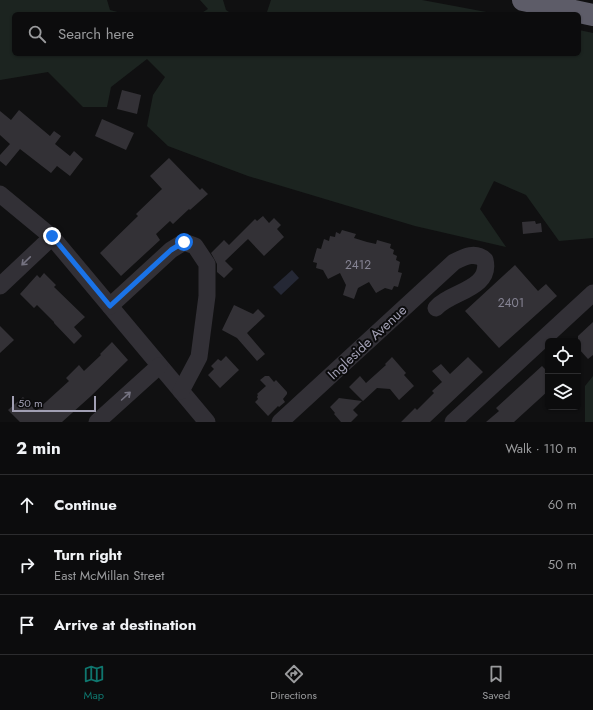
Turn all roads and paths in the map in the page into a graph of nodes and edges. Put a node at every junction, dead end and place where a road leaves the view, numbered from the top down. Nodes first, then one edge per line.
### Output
1 (523, 0) edge
2 (579, 12) edge
3 (581, 12) edge
4 (593, 15) edge
5 (0, 194) edge
6 (52, 236) junction
7 (160, 250) dead end
8 (0, 286) edge
9 (593, 293) edge
10 (108, 303) junction
11 (436, 308) dead end
12 (159, 366) junction
13 (181, 392) junction
14 (97, 422) edge
15 (207, 422) edge
16 (280, 422) edge
17 (453, 422) edge

1 - 2 highway
3 - 4 highway
5 - 6 street
6 -> 8 street
6 - 10 street
7 - 10 street
9 - 17 street
10 - 12 street
10 - 13 street
11 - 16 street, Ingleside Avenue
12 - 13 street
14 -> 12 street
13 - 15 street

